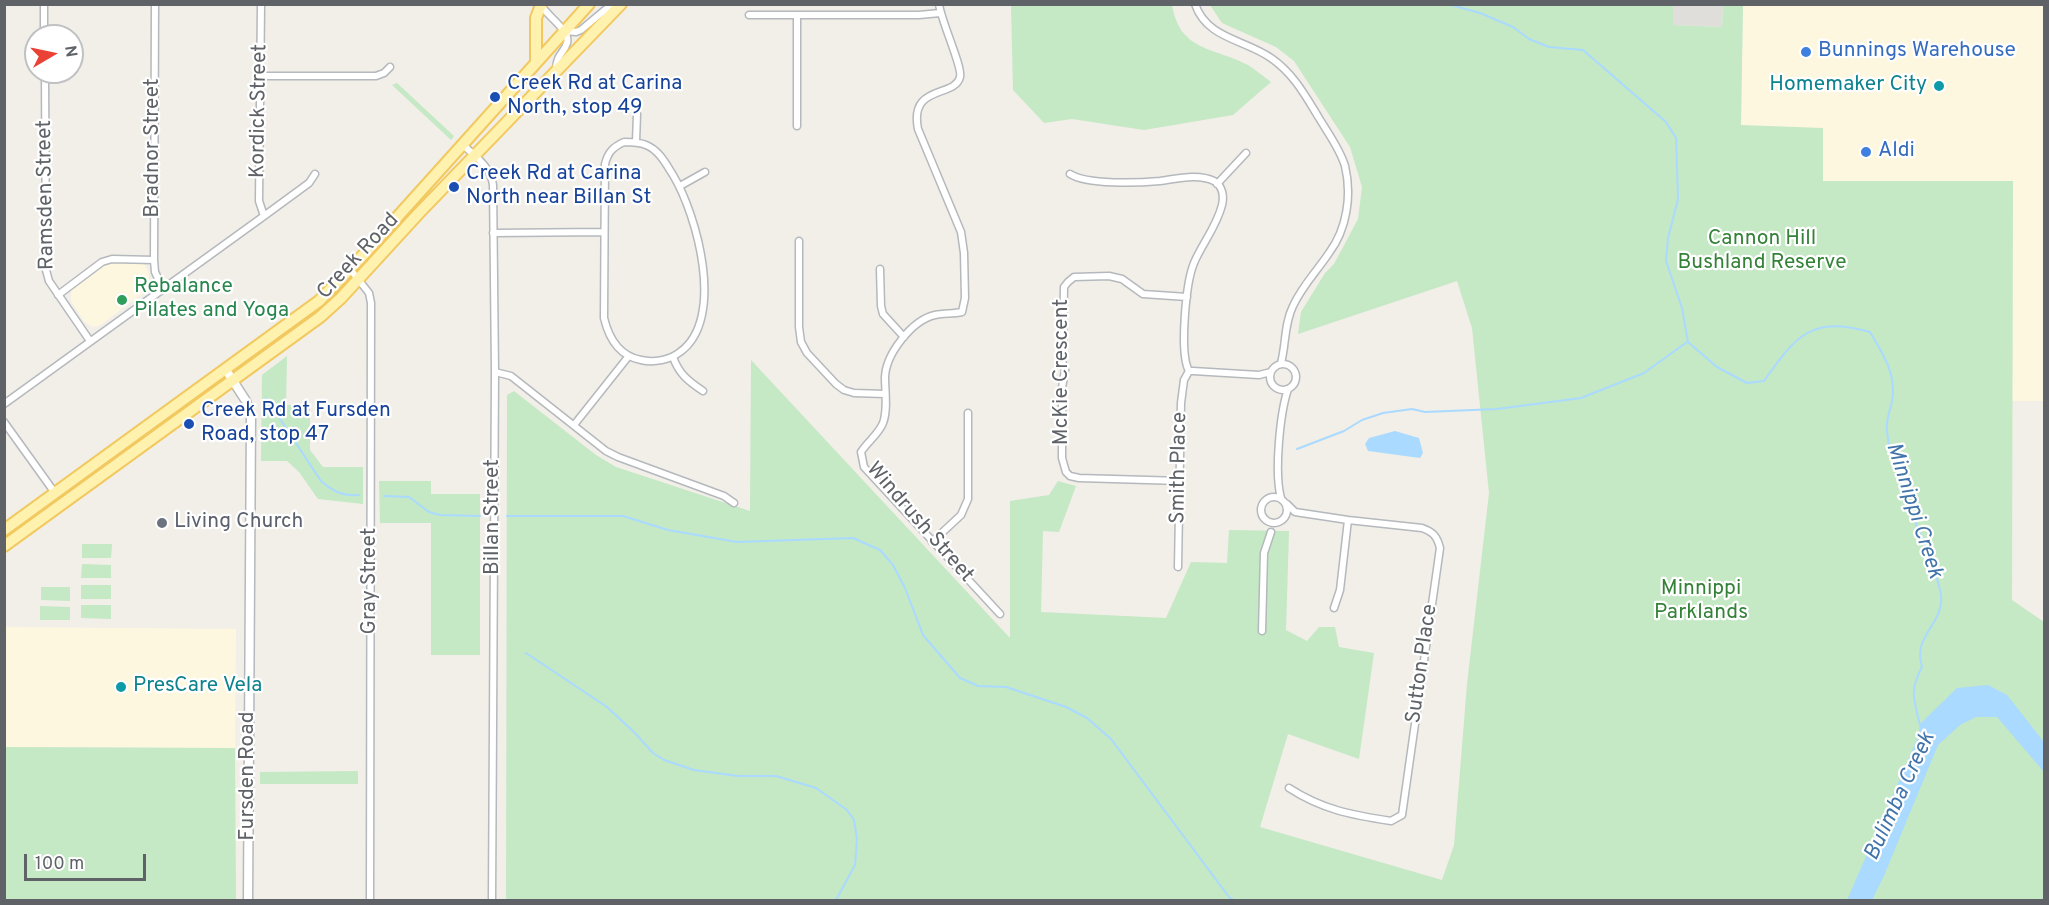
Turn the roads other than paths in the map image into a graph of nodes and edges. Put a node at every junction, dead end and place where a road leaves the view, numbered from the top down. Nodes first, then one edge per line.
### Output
1 (44, 4) edge
2 (155, 4) edge
3 (261, 4) edge
4 (590, 4) edge
5 (620, 4) edge
6 (939, 4) edge
7 (1195, 4) edge
8 (541, 5) edge
9 (940, 13) junction
10 (749, 15) dead end
11 (797, 15) junction
12 (44, 24) edge
13 (565, 31) junction
14 (536, 63) junction
15 (390, 67) dead end
16 (556, 71) junction
17 (261, 76) junction
18 (45, 84) edge
19 (637, 114) dead end
20 (797, 126) dead end
21 (636, 142) junction
22 (462, 144) junction
23 (1246, 153) dead end
24 (474, 155) junction
25 (705, 172) dead end
26 (315, 174) dead end
27 (1070, 174) dead end
28 (1217, 184) junction
29 (680, 186) junction
30 (264, 216) junction
31 (604, 232) junction
32 (493, 233) junction
33 (799, 241) dead end
34 (154, 260) junction
35 (350, 269) junction
36 (880, 269) dead end
37 (358, 279) junction
38 (163, 289) junction
39 (58, 295) junction
40 (1187, 297) junction
41 (904, 337) junction
42 (90, 341) junction
43 (1285, 350) junction
44 (628, 357) junction
45 (673, 357) junction
46 (1281, 363) junction
47 (1289, 364) junction
48 (226, 370) junction
49 (1189, 371) junction
50 (495, 372) junction
51 (1271, 372) junction
52 (1259, 375) junction
53 (233, 381) junction
54 (1272, 385) junction
55 (1288, 389) junction
56 (1279, 390) junction
57 (703, 391) dead end
58 (885, 394) junction
59 (1283, 402) junction
60 (4, 404) edge
61 (968, 413) dead end
62 (4, 422) edge
63 (574, 425) junction
64 (1180, 481) junction
65 (1277, 484) junction
66 (55, 493) junction
67 (1268, 498) junction
68 (1281, 498) junction
69 (734, 503) dead end
70 (1287, 504) junction
71 (1295, 512) junction
72 (1286, 517) junction
73 (1348, 520) junction
74 (4, 530) edge
75 (1271, 532) dead end
76 (932, 542) junction
77 (4, 546) edge
78 (1178, 567) dead end
79 (1334, 608) dead end
80 (1000, 614) dead end
81 (1262, 631) dead end
82 (1289, 788) dead end
83 (248, 900) edge
84 (370, 900) edge
85 (492, 900) edge

1 - 12 street
2 - 34 street, Bradnor Street
3 - 17 street, Kordick Street
4 - 13 main road, Creek Road
5 - 13 street, Creek Road
5 - 16 main road, Creek Road
6 - 9 street
7 - 43 street
8 - 13 street
8 - 14 main road
9 - 11 street
9 - 41 street, Windrush Street
10 - 11 street
11 - 20 street
13 - 14 main road, Creek Road
13 - 16 street, Creek Road
14 - 22 main road, Creek Road
15 - 17 street
16 - 24 main road, Creek Road
17 - 30 street, Kordick Street
18 - 39 street, Ramsden Street
19 - 21 street
21 - 29 street
21 - 31 street
22 - 24 street, Billan Street
22 - 35 main road, Creek Road
23 - 28 street
24 - 32 street, Billan Street
24 - 37 main road, Creek Road
25 - 29 street
26 - 30 street
27 - 28 street
28 - 40 street
29 - 45 street
30 - 38 street
31 - 32 street
31 - 44 street
32 - 50 street, Billan Street
33 - 58 street
34 - 38 street, Bradnor Street
34 - 39 street
35 - 37 street, Gray Street
35 - 48 main road, Creek Road
36 - 41 street
37 - 53 main road, Creek Road
37 - 84 street, Gray Street
38 - 42 street
39 - 42 street, Ramsden Street
40 - 49 street
40 - 64 street, McKie Crescent
41 - 58 street, Windrush Street
42 - 60 street
43 - 46 street
43 - 47 street
44 - 45 street
44 - 63 street
45 - 57 street
46 - 47 street
46 - 51 street
47 - 55 street
48 - 53 street, Fursden Road
48 - 66 main road, Creek Road
49 - 52 street
49 - 64 street, Smith Place
50 - 63 street
50 - 85 street, Billan Street
51 - 52 street
51 - 54 street
52 - 54 street
53 - 77 main road, Creek Road
53 - 83 street, Fursden Road
54 - 56 street
55 - 56 street
55 - 59 street
56 - 59 street
58 - 76 street, Windrush Street
59 - 65 street
61 - 76 street
62 - 66 street
63 - 69 street
64 - 78 street, Smith Place
65 - 67 street
65 - 68 street
66 - 74 main road, Creek Road
67 - 68 street
67 - 72 street
68 - 70 street
70 - 71 street
70 - 72 street
71 - 72 street
71 - 73 street, Sutton Place
73 - 79 street
73 - 82 street, Sutton Place
75 - 81 street
76 - 80 street, Windrush Street

